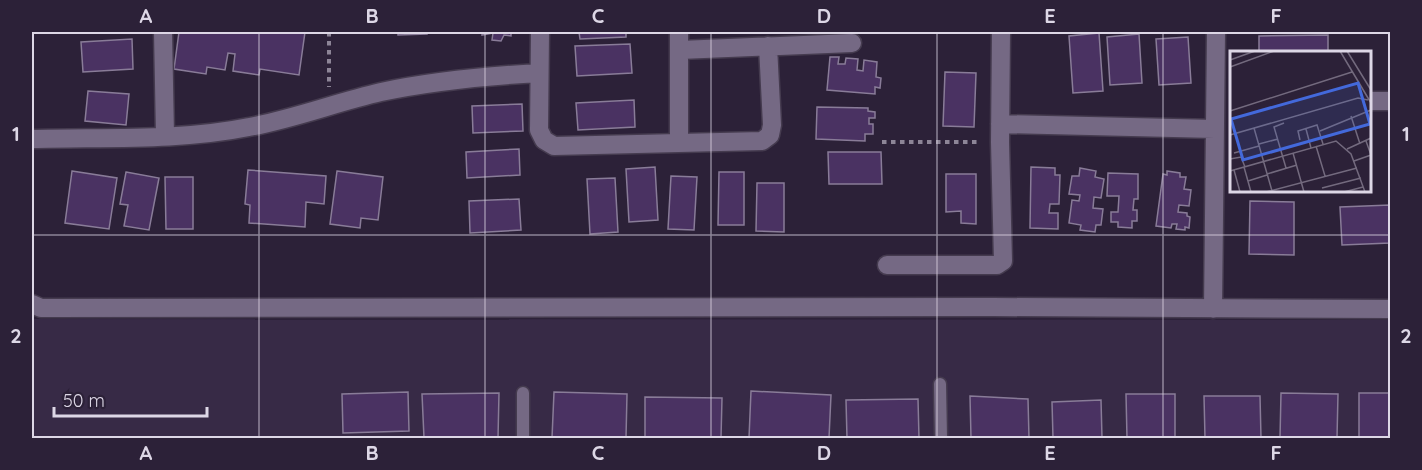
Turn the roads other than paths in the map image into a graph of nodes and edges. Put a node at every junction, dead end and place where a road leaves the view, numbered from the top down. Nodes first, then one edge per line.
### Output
1 (163, 32) edge
2 (540, 32) edge
3 (1001, 32) edge
4 (1216, 32) edge
5 (680, 41) edge
6 (852, 43) dead end
7 (768, 46) junction
8 (539, 73) junction
9 (1223, 99) edge
10 (1371, 101) edge
11 (1390, 101) edge
12 (1000, 124) junction
13 (1215, 129) junction
14 (165, 135) junction
15 (32, 139) edge
16 (680, 142) junction
17 (887, 265) dead end
18 (35, 308) edge
19 (1213, 309) junction
20 (1390, 309) edge
21 (940, 384) dead end
22 (523, 393) dead end
23 (524, 438) edge
24 (940, 438) edge

1 - 14 street
2 - 8 street
3 - 12 street
4 - 9 street
5 - 7 street
5 - 16 street
6 - 7 street
7 - 16 street
8 - 14 street
8 - 16 street
9 - 13 street
10 - 11 street
12 - 13 street
12 - 17 street
13 - 19 street
14 - 15 street
18 - 19 street
19 - 20 street
21 - 24 lane
22 - 23 lane

